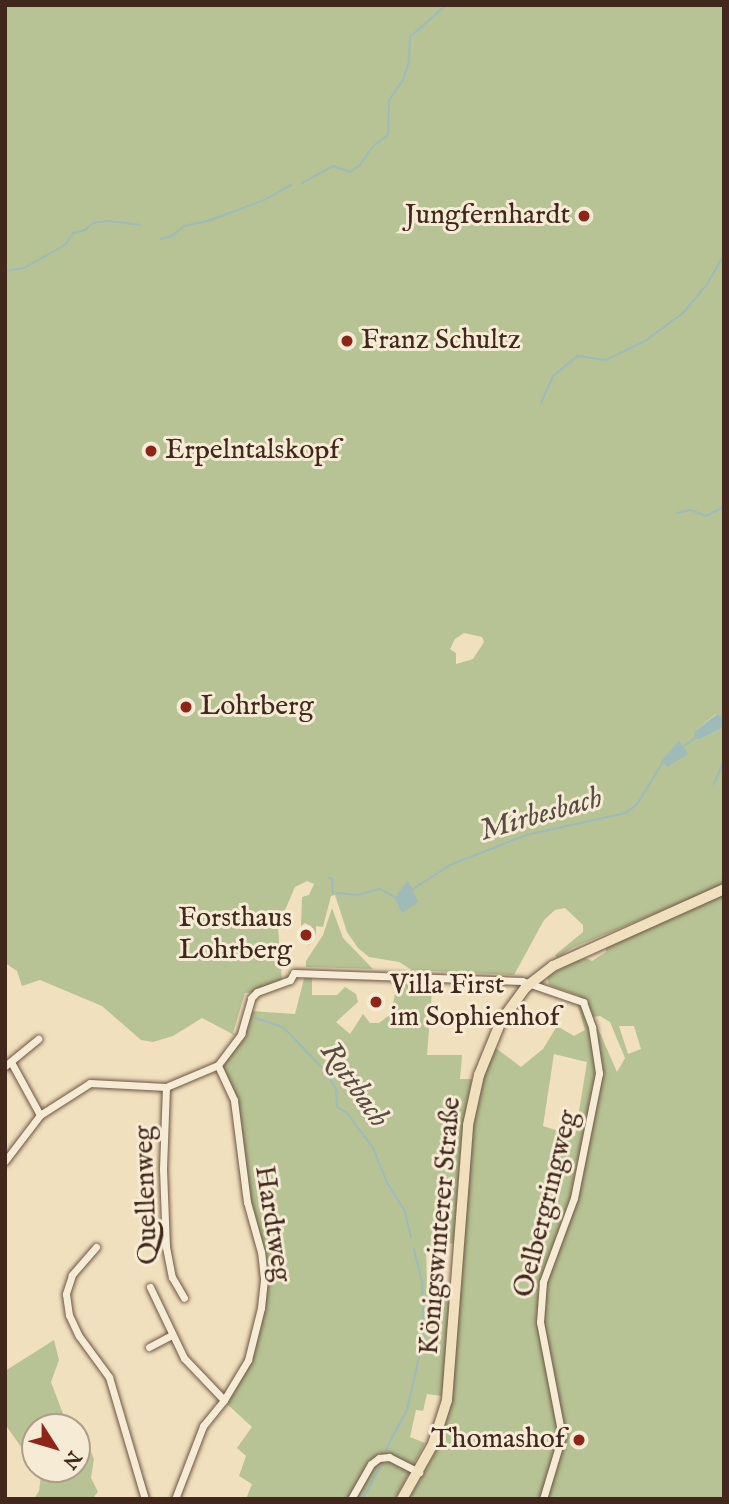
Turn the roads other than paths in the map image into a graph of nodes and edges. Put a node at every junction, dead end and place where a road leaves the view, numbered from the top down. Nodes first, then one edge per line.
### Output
1 (724, 889) edge
2 (530, 983) junction
3 (38, 1039) dead end
4 (8, 1064) edge
5 (218, 1065) junction
6 (166, 1087) junction
7 (40, 1115) junction
8 (5, 1161) edge
9 (96, 1247) dead end
10 (150, 1287) dead end
11 (184, 1298) dead end
12 (172, 1335) junction
13 (149, 1348) dead end
14 (224, 1399) junction
15 (419, 1472) junction
16 (145, 1499) edge
17 (175, 1499) edge
18 (351, 1499) edge
19 (402, 1499) edge
20 (543, 1499) edge

1 - 2 main road, Königswinterer Straße
2 - 5 street
2 - 15 main road, Königswinterer Straße
2 - 20 street, Oelbergringweg
3 - 4 street
4 - 7 street
5 - 6 street
5 - 14 street, Hardtweg
6 - 7 street
6 - 11 street, Quellenweg
7 - 8 street
9 - 16 street
10 - 12 street
12 - 13 street
12 - 14 street
14 - 17 street, Hardtweg
15 - 18 street
15 - 19 main road, Königswinterer Straße

